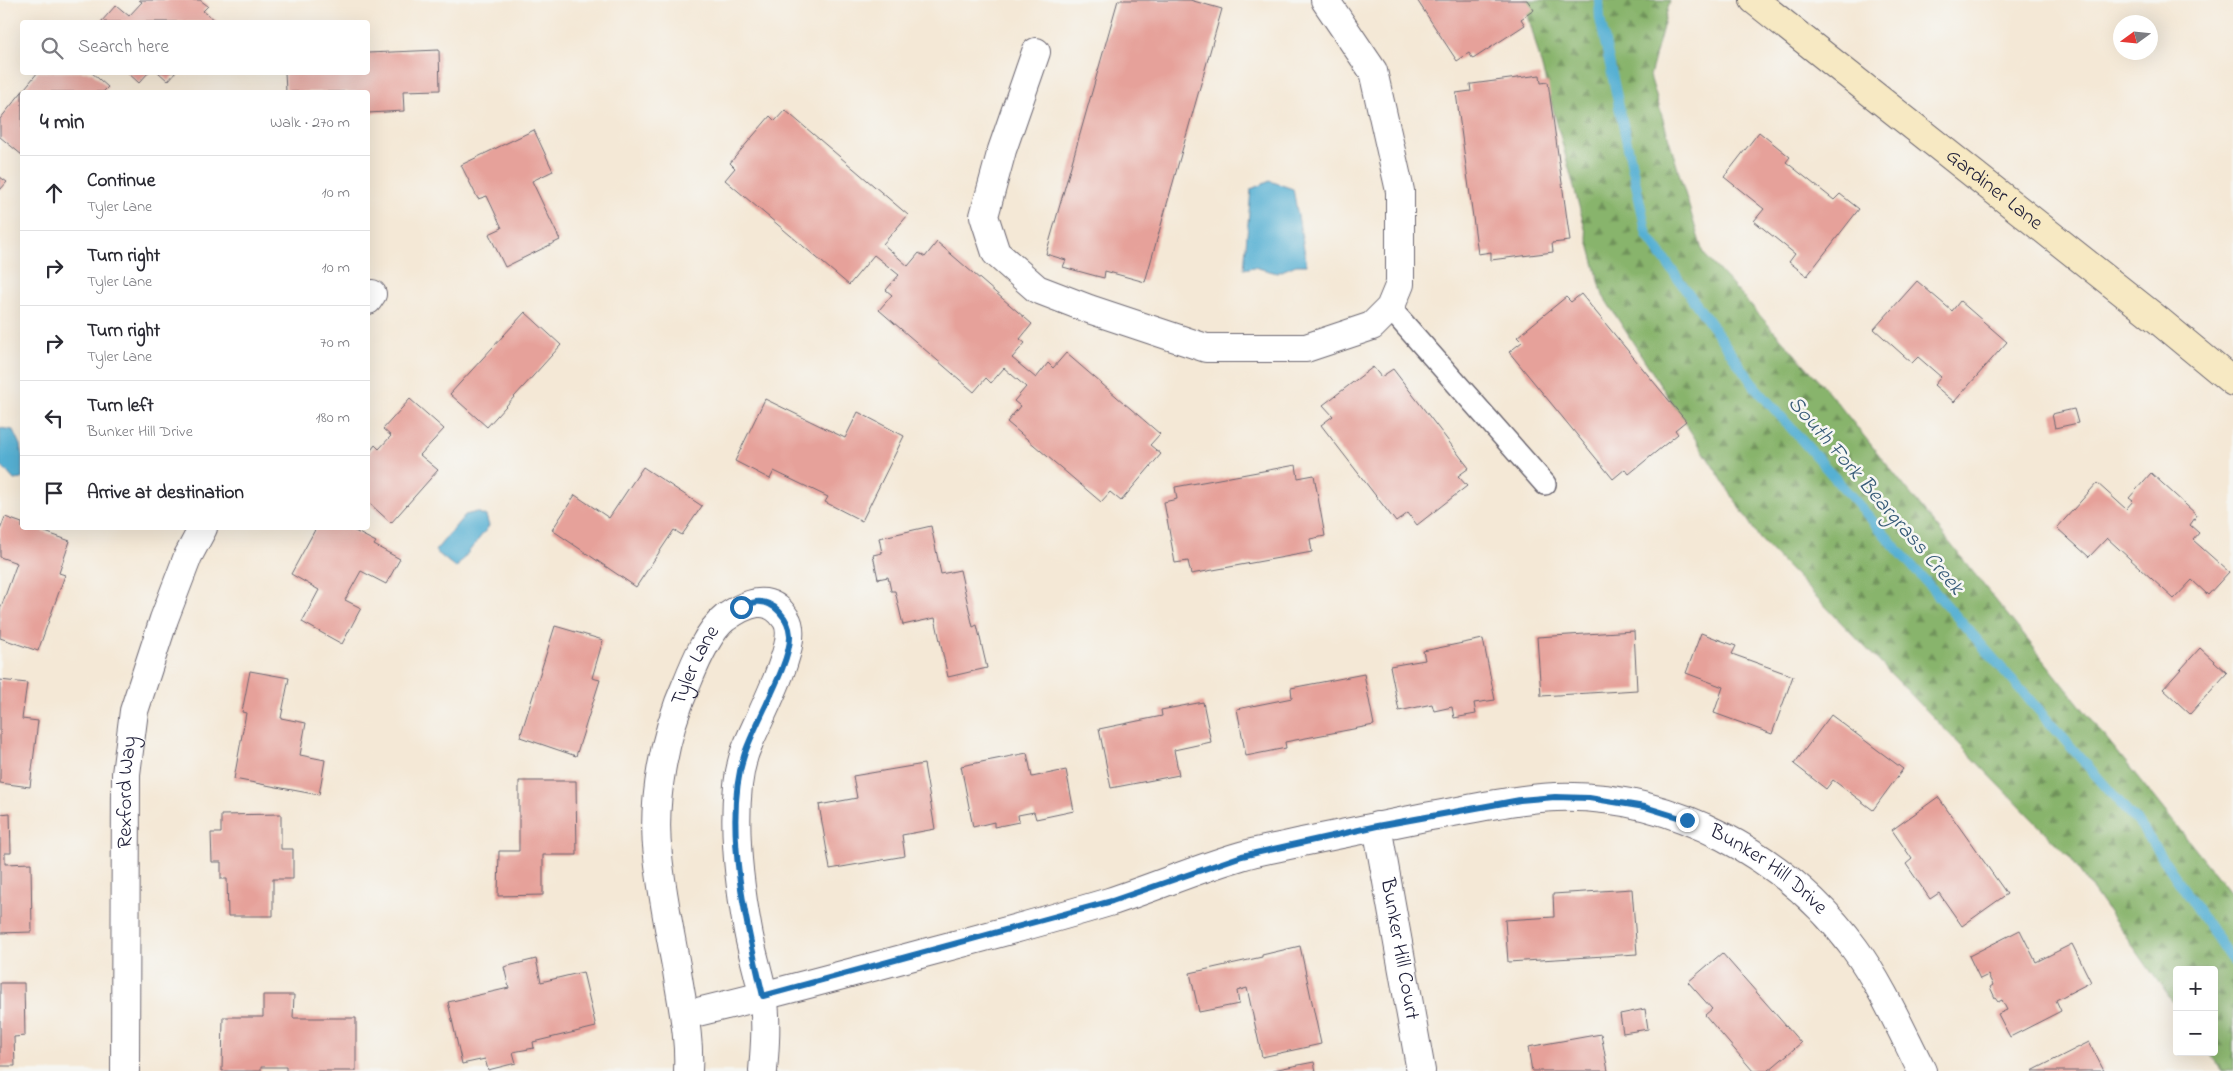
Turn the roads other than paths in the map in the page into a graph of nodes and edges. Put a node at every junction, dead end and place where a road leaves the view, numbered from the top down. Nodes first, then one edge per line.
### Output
1 (1325, 0) edge
2 (1754, 0) edge
3 (1036, 52) dead end
4 (1390, 308) junction
5 (2233, 382) edge
6 (1545, 484) dead end
7 (202, 530) edge
8 (1377, 826) junction
9 (763, 996) junction
10 (685, 1015) junction
11 (126, 1071) edge
12 (688, 1071) edge
13 (763, 1071) edge
14 (1421, 1071) edge
15 (1922, 1071) edge

1 - 4 street
2 - 5 main road, Gardiner Lane
3 - 4 street
4 - 6 lane
7 - 11 street, Rexford Way
8 - 9 street, Bunker Hill Drive
8 - 14 street, Bunker Hill Court
8 - 15 street, Bunker Hill Drive
9 - 10 street, Bunker Hill Drive
9 - 10 street, Tyler Lane
9 - 13 street, Tyler Lane
10 - 12 street, Tyler Lane

